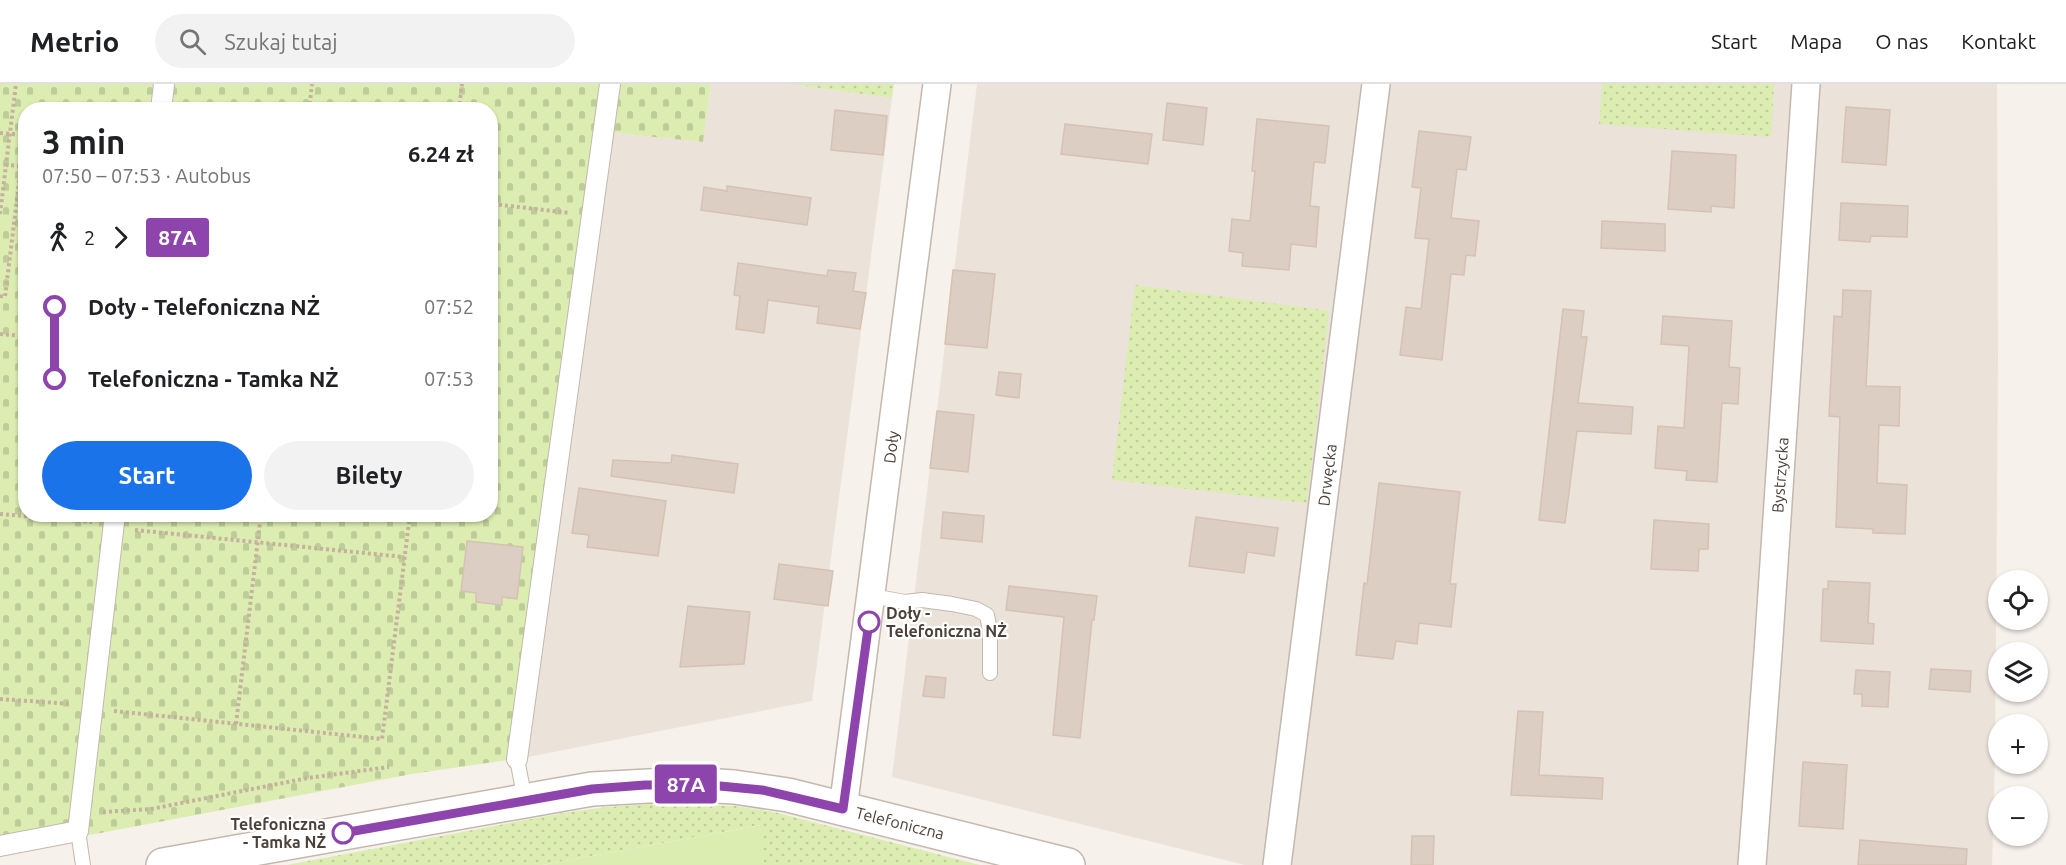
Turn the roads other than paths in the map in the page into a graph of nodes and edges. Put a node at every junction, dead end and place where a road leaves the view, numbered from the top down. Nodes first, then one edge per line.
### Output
1 (164, 84) edge
2 (610, 84) edge
3 (938, 84) edge
4 (1376, 84) edge
5 (1806, 84) edge
6 (162, 102) edge
7 (114, 522) edge
8 (872, 596) junction
9 (990, 673) dead end
10 (517, 759) joint
11 (525, 801) junction
12 (843, 809) junction
13 (79, 822) junction
14 (0, 846) edge
15 (83, 865) edge
16 (163, 865) edge
17 (1068, 865) edge
18 (1277, 865) edge
19 (1752, 865) edge

1 - 6 street
2 - 10 street
3 - 8 street, Doły
4 - 18 street, Drwęcka
5 - 19 street, Bystrzycka
7 - 13 street
8 - 9 lane
8 - 12 street, Doły
10 - 11 lane
11 - 12 street, Telefoniczna
11 - 16 street, Telefoniczna
12 - 17 street, Telefoniczna
13 - 14 street
13 - 15 lane

